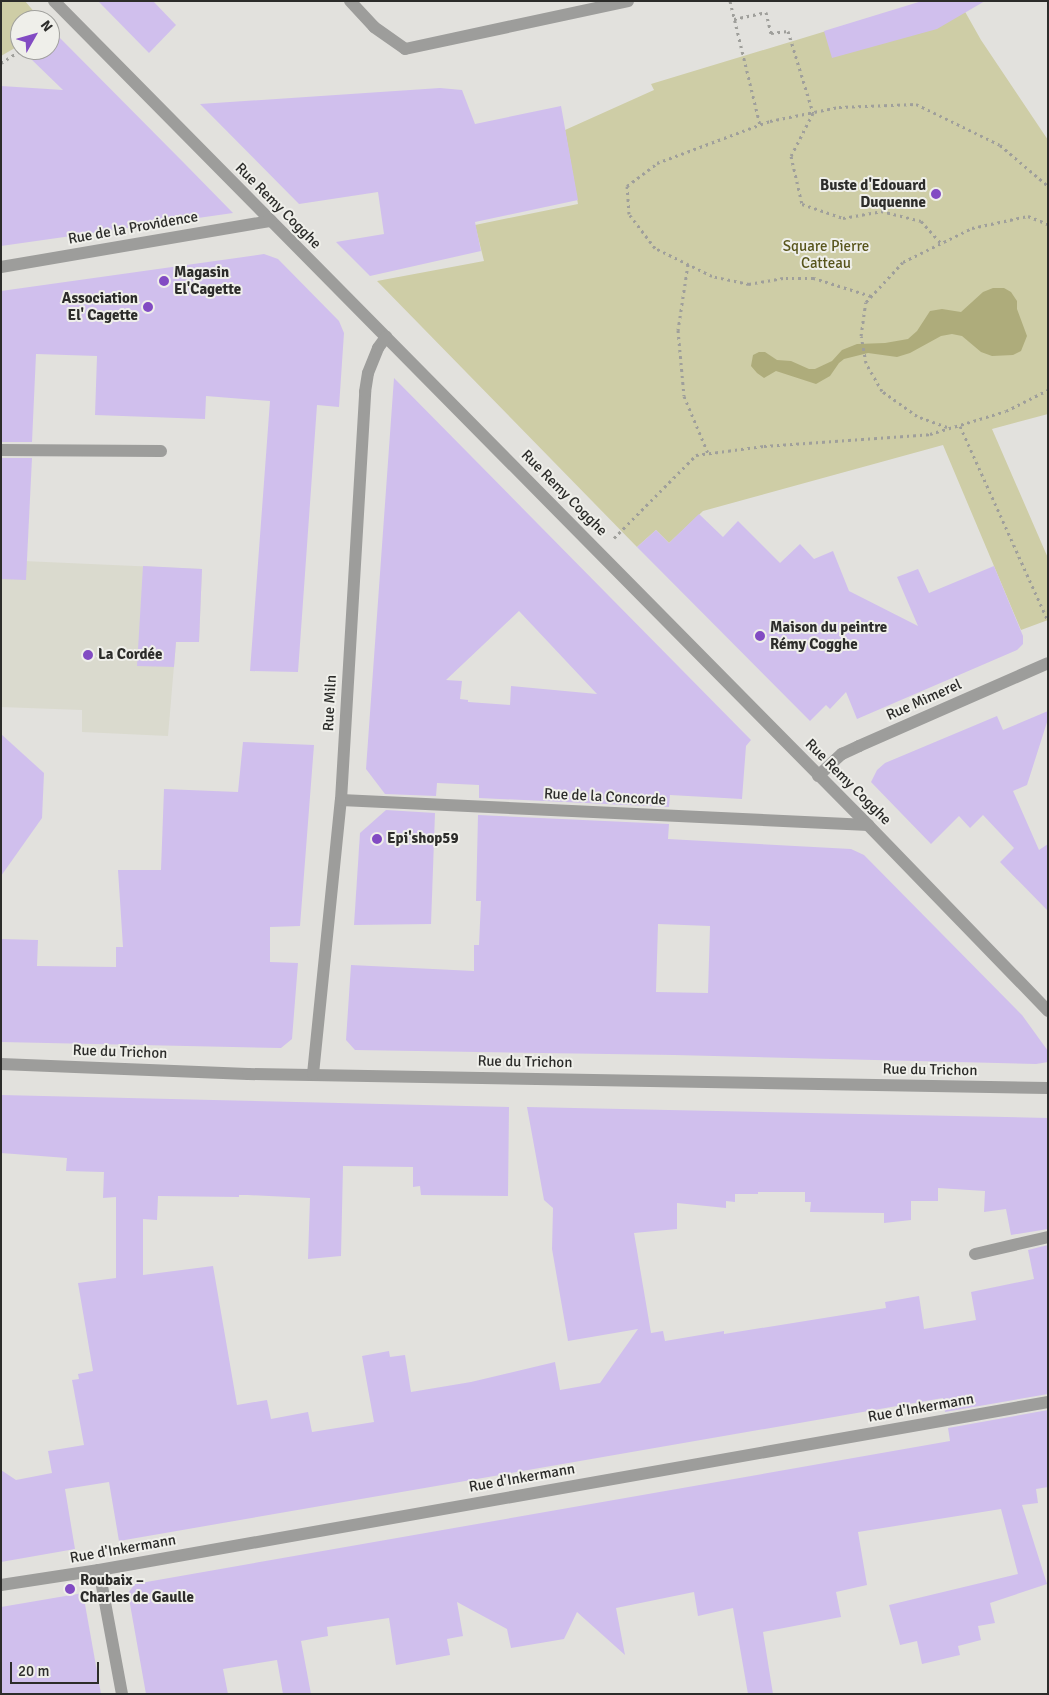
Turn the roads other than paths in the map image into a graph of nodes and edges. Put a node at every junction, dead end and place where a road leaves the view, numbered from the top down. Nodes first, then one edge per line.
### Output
1 (54, 1) edge
2 (350, 1) edge
3 (628, 1) edge
4 (270, 221) junction
5 (1, 267) edge
6 (386, 337) junction
7 (1, 450) edge
8 (161, 451) dead end
9 (1048, 663) edge
10 (818, 776) junction
11 (341, 800) junction
12 (868, 825) junction
13 (1046, 1006) edge
14 (1, 1064) edge
15 (313, 1074) junction
16 (1048, 1088) edge
17 (1048, 1237) edge
18 (975, 1254) dead end
19 (1048, 1402) edge
20 (99, 1570) junction
21 (1, 1585) edge
22 (122, 1694) edge

1 - 4 street, Rue Remy Cogghe
2 - 3 street
4 - 5 street, Rue de la Providence
4 - 6 street, Rue Remy Cogghe
6 - 10 street, Rue Remy Cogghe
6 - 11 street, Rue Miln
7 - 8 street
9 - 10 street, Rue Mimerel
10 - 12 street, Rue Remy Cogghe
11 - 12 street, Rue de la Concorde
11 - 15 street, Rue Miln
12 - 13 street, Rue Remy Cogghe
14 - 15 street, Rue du Trichon
15 - 16 street, Rue du Trichon
17 - 18 street
19 - 20 street, Rue d'Inkermann
20 - 21 street, Rue d'Inkermann
20 - 22 street

